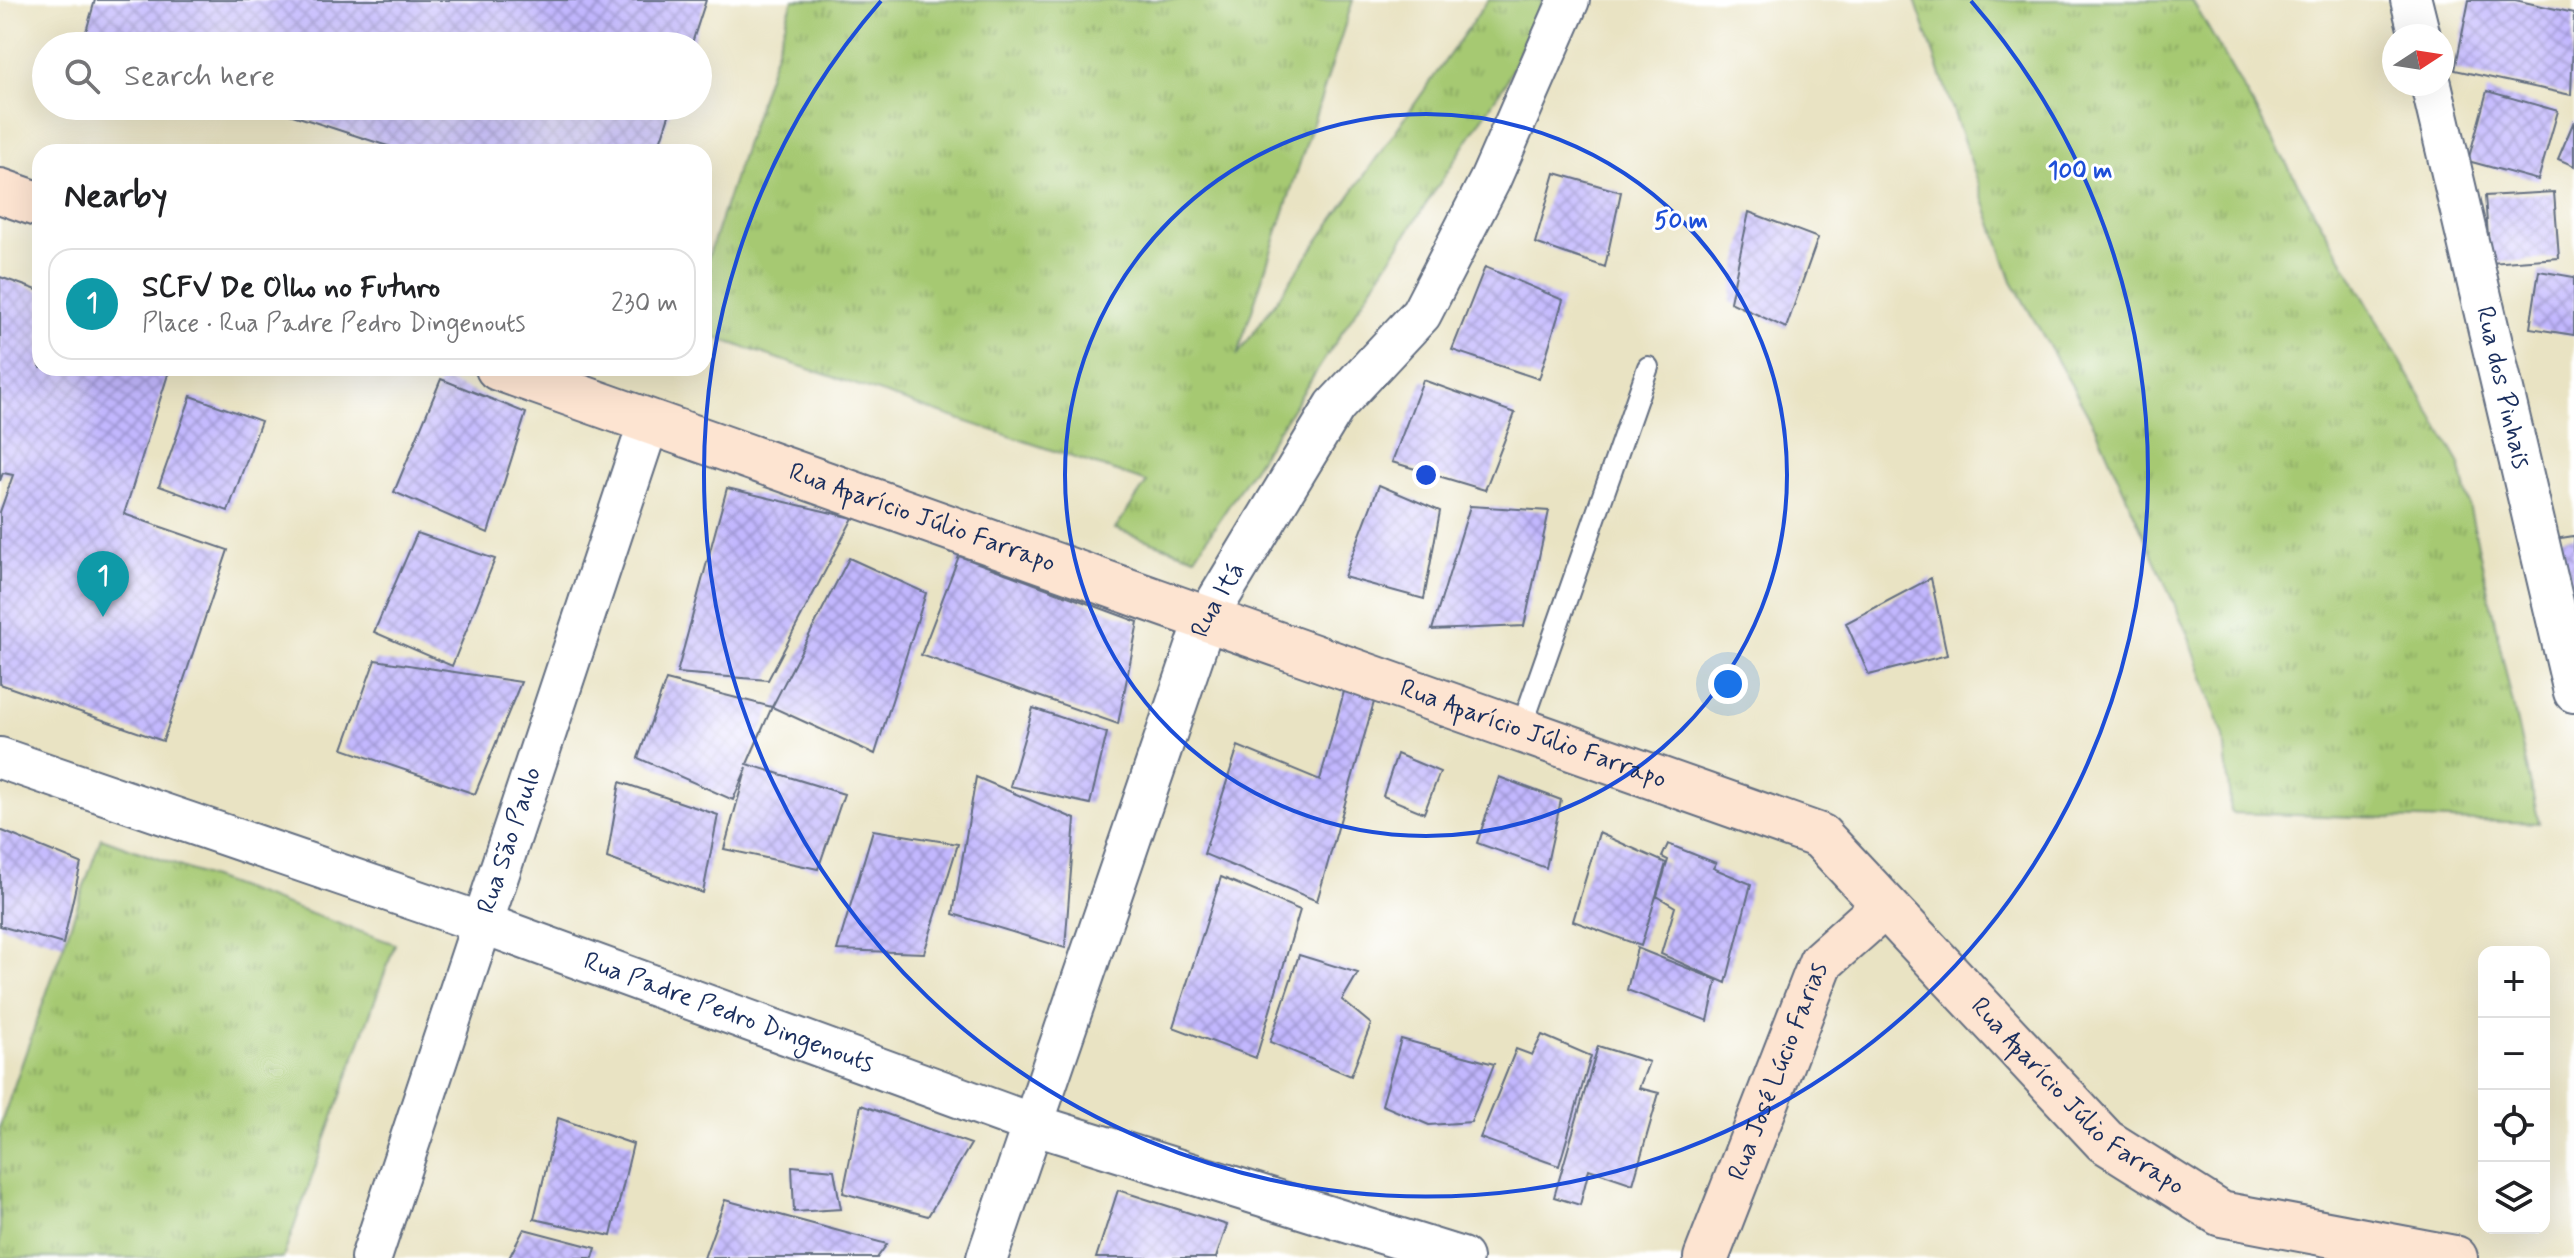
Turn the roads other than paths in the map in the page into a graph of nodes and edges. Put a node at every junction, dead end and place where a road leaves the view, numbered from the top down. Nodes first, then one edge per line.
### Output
1 (1569, 0) edge
2 (2411, 0) edge
3 (2417, 24) edge
4 (2434, 96) edge
5 (0, 191) edge
6 (32, 202) edge
7 (1648, 367) dead end
8 (520, 376) edge
9 (649, 422) junction
10 (1205, 621) junction
11 (2574, 692) edge
12 (1521, 729) junction
13 (0, 758) edge
14 (1883, 907) junction
15 (482, 923) junction
16 (1035, 1125) junction
17 (371, 1258) edge
18 (987, 1258) edge
19 (1462, 1258) edge
20 (1706, 1258) edge
21 (2455, 1258) edge

1 - 10 street, Rua Itá
2 - 3 street
4 - 11 street, Rua dos Pinhais
5 - 6 street
7 - 12 lane
8 - 9 street, Rua Aparício Júlio Farrapo
9 - 10 street, Rua Aparício Júlio Farrapo
9 - 15 street, Rua São Paulo
10 - 12 street, Rua Aparício Júlio Farrapo
10 - 16 street, Rua Itá
12 - 14 street, Rua Aparício Júlio Farrapo
13 - 15 street, Rua Padre Pedro Dingenouts
14 - 20 street, Rua José Lúcio Farias
14 - 21 street, Rua Aparício Júlio Farrapo
15 - 16 street, Rua Padre Pedro Dingenouts
15 - 17 street, Rua São Paulo
16 - 18 street, Rua Itá
16 - 19 street, Rua Padre Pedro Dingenouts

